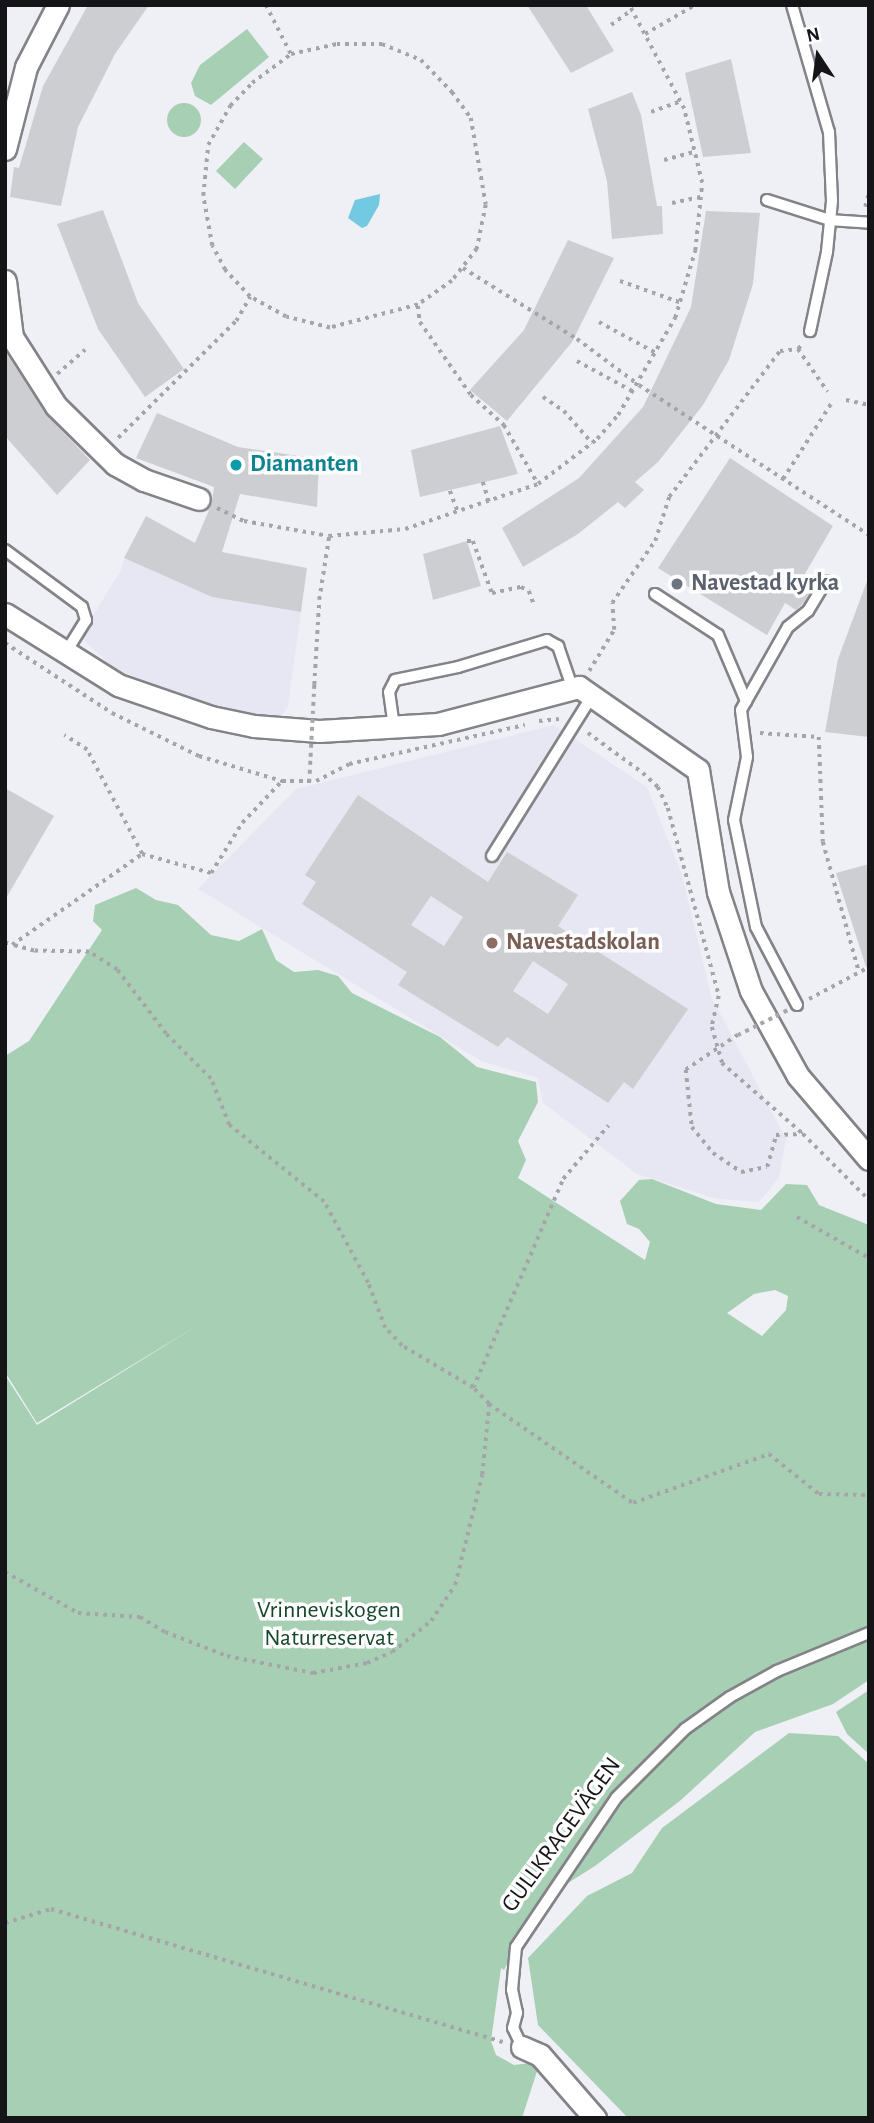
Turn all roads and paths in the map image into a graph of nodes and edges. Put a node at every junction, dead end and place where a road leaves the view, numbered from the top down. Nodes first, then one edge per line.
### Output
1 (58, 5) edge
2 (266, 5) edge
3 (629, 5) edge
4 (695, 5) edge
5 (792, 5) edge
6 (632, 10) junction
7 (611, 25) dead end
8 (645, 34) junction
9 (291, 54) junction
10 (681, 101) junction
11 (651, 112) dead end
12 (5, 149) edge
13 (694, 152) junction
14 (664, 160) dead end
15 (701, 197) junction
16 (767, 200) dead end
17 (672, 203) dead end
18 (830, 220) junction
19 (869, 223) edge
20 (462, 268) junction
21 (5, 281) edge
22 (620, 281) dead end
23 (250, 297) junction
24 (679, 302) junction
25 (418, 305) junction
26 (599, 322) dead end
27 (810, 331) joint
28 (798, 349) junction
29 (85, 350) dead end
30 (656, 353) junction
31 (578, 361) dead end
32 (639, 385) junction
33 (40, 387) junction
34 (828, 391) dead end
35 (634, 392) junction
36 (543, 397) dead end
37 (846, 400) dead end
38 (832, 402) dead end
39 (869, 405) edge
40 (592, 443) junction
41 (104, 453) junction
42 (783, 479) junction
43 (483, 482) dead end
44 (538, 484) junction
45 (450, 491) dead end
46 (199, 499) joint
47 (489, 502) junction
48 (459, 514) junction
49 (869, 535) edge
50 (329, 536) junction
51 (467, 541) dead end
52 (5, 550) edge
53 (826, 580) dead end
54 (655, 594) dead end
55 (534, 605) dead end
56 (5, 614) edge
57 (5, 642) edge
58 (65, 653) junction
59 (581, 690) junction
60 (746, 701) junction
61 (575, 725) junction
62 (394, 727) junction
63 (744, 732) junction
64 (65, 735) dead end
65 (282, 780) junction
66 (309, 782) junction
67 (142, 854) junction
68 (492, 856) dead end
69 (5, 942) edge
70 (12, 944) junction
71 (869, 967) edge
72 (859, 972) junction
73 (793, 1008) junction
74 (719, 1048) junction
75 (608, 1126) dead end
76 (803, 1135) junction
77 (869, 1159) edge
78 (869, 1200) edge
79 (797, 1217) dead end
80 (869, 1258) edge
81 (472, 1388) junction
82 (489, 1404) junction
83 (869, 1495) edge
84 (5, 1572) edge
85 (869, 1633) edge
86 (5, 1923) edge
87 (522, 2047) junction
88 (595, 2118) edge

1 - 12 street
2 - 9 path
3 - 6 path
4 - 8 path
5 - 18 lane
6 - 7 path
6 - 8 path
8 - 10 path
9 - 20 path
9 - 23 path
10 - 11 path
10 - 13 path
13 - 14 path
13 - 15 path
15 - 17 path
15 - 24 path
16 - 18 lane
18 - 19 lane
18 - 27 lane
20 - 25 path
20 - 32 path
21 - 33 street
22 - 24 path
23 - 25 path
23 - 41 path
24 - 30 path
25 - 44 path
26 - 30 path
27 - 28 path
28 - 34 path
28 - 59 path
29 - 33 path
30 - 32 path
31 - 35 path
32 - 35 path
32 - 42 path, bridge
33 - 41 street
35 - 40 path
36 - 40 path
37 - 39 path
38 - 42 path
40 - 44 path
41 - 46 street
42 - 49 path, bridge
43 - 47 path
44 - 47 path
45 - 48 path
46 - 50 path
47 - 48 path
48 - 50 path
50 - 66 path, bridge
51 - 55 path
52 - 58 lane
53 - 60 lane
54 - 60 lane
56 - 58 street
57 - 65 path
58 - 62 street
59 - 61 lane
59 - 62 street
59 - 62 lane
59 - 77 street
60 - 63 lane
61 - 66 path
61 - 68 lane
61 - 74 path
63 - 72 path
63 - 73 lane
64 - 67 path
65 - 66 path
65 - 67 path
67 - 70 path
69 - 70 path
70 - 81 path
71 - 72 path
72 - 73 path
73 - 74 path, bridge
74 - 76 path
74 - 76 path
75 - 81 path
76 - 78 path
79 - 80 path
81 - 82 path
82 - 83 path
82 - 84 path
85 - 87 lane, GULLKRAGEVÄGEN
86 - 87 path
87 - 88 street

